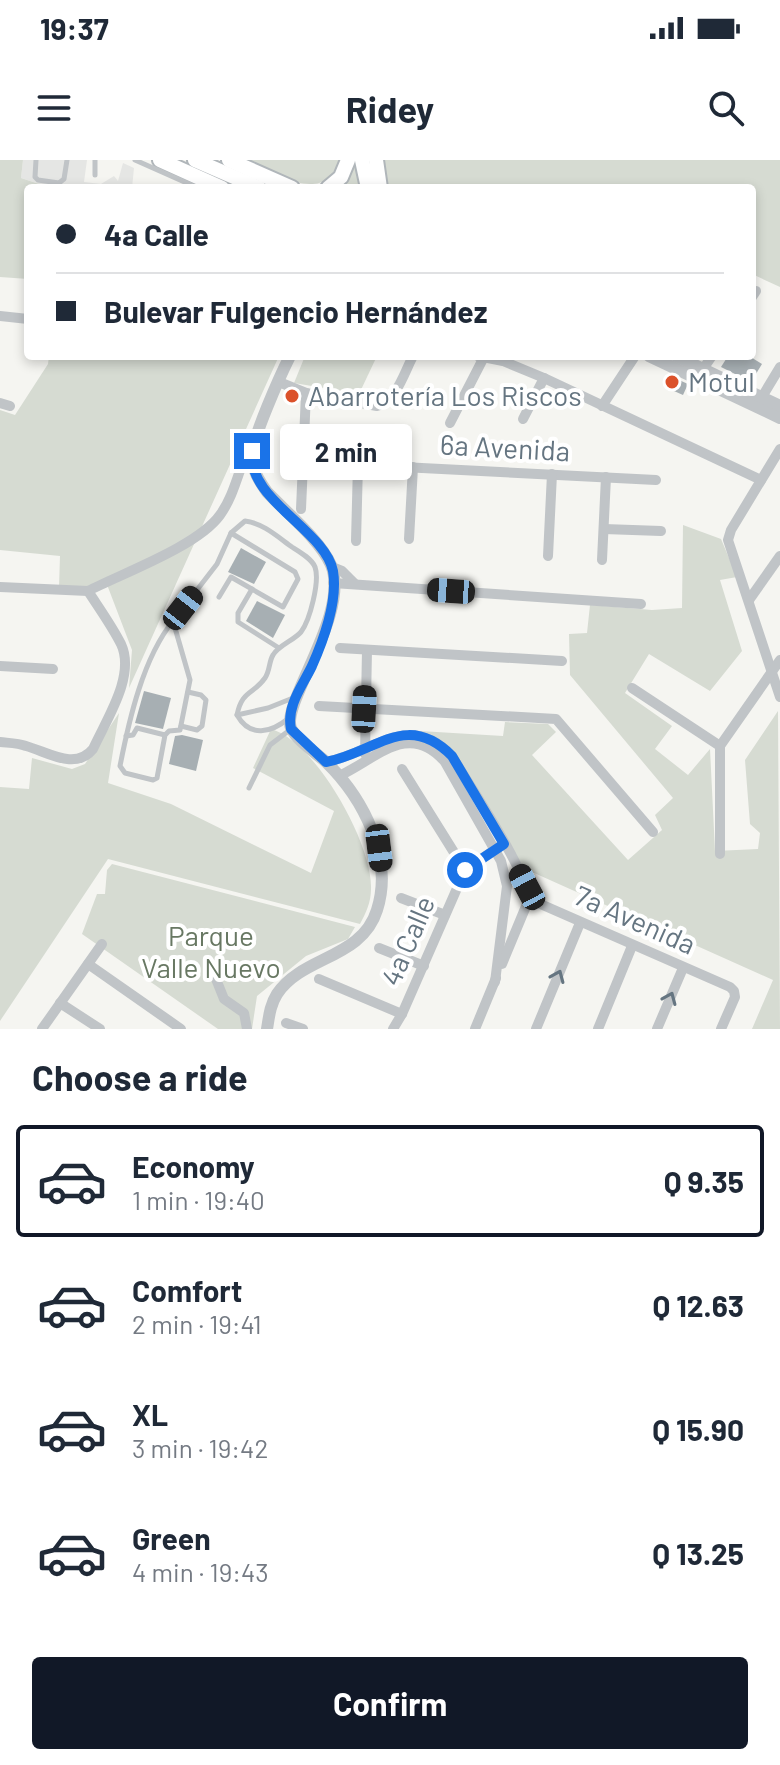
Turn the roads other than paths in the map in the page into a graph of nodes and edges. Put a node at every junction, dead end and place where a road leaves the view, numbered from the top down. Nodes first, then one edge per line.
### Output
1 (36, 160) edge
2 (67, 160) edge
3 (95, 160) edge
4 (135, 160) edge
5 (160, 160) edge
6 (195, 160) edge
7 (229, 160) edge
8 (348, 160) edge
9 (362, 160) edge
10 (376, 160) edge
11 (95, 175) dead end
12 (189, 184) edge
13 (213, 184) edge
14 (250, 184) edge
15 (283, 184) edge
16 (333, 184) edge
17 (367, 184) edge
18 (379, 184) edge
19 (0, 316) edge
20 (24, 319) edge
21 (288, 360) edge
22 (411, 360) edge
23 (480, 360) edge
24 (498, 360) edge
25 (632, 360) edge
26 (657, 360) edge
27 (684, 360) edge
28 (709, 360) edge
29 (780, 367) edge
30 (703, 369) junction
31 (544, 378) junction
32 (279, 382) junction
33 (306, 393) junction
34 (762, 397) junction
35 (602, 406) junction
36 (780, 406) edge
37 (780, 418) edge
38 (523, 419) dead end
39 (263, 420) junction
40 (450, 423) dead end
41 (780, 449) edge
42 (304, 462) junction
43 (358, 464) junction
44 (413, 467) junction
45 (552, 474) junction
46 (606, 477) junction
47 (656, 480) dead end
48 (761, 480) junction
49 (301, 509) dead end
50 (604, 529) junction
51 (661, 531) dead end
52 (231, 533) junction
53 (409, 539) dead end
54 (356, 541) dead end
55 (548, 556) dead end
56 (780, 556) edge
57 (602, 560) dead end
58 (332, 567) junction
59 (333, 583) junction
60 (355, 584) junction
61 (0, 587) edge
62 (252, 589) junction
63 (88, 591) junction
64 (219, 597) dead end
65 (749, 600) junction
66 (641, 604) dead end
67 (173, 621) junction
68 (279, 648) junction
69 (340, 648) dead end
70 (367, 650) junction
71 (780, 660) edge
72 (562, 661) dead end
73 (0, 666) edge
74 (53, 669) dead end
75 (772, 673) junction
76 (632, 688) dead end
77 (188, 692) junction
78 (296, 697) junction
79 (780, 697) edge
80 (319, 706) dead end
81 (364, 709) junction
82 (237, 715) junction
83 (291, 723) junction
84 (181, 726) junction
85 (165, 735) junction
86 (126, 736) junction
87 (0, 742) edge
88 (720, 746) junction
89 (365, 755) junction
90 (326, 762) junction
91 (402, 769) dead end
92 (339, 776) junction
93 (249, 788) dead end
94 (653, 832) dead end
95 (499, 847) junction
96 (720, 854) dead end
97 (465, 870) junction
98 (401, 898) dead end
99 (529, 899) junction
100 (445, 915) junction
101 (580, 923) junction
102 (102, 944) dead end
103 (632, 946) junction
104 (379, 948) dead end
105 (88, 964) junction
106 (424, 966) junction
107 (683, 968) junction
108 (210, 971) dead end
109 (319, 979) dead end
110 (495, 982) junction
111 (60, 1003) junction
112 (402, 1014) junction
113 (286, 1023) dead end
114 (476, 1028) edge
115 (42, 1029) edge
116 (100, 1029) edge
117 (181, 1029) edge
118 (247, 1029) edge
119 (267, 1029) edge
120 (303, 1029) edge
121 (393, 1029) edge
122 (536, 1029) edge
123 (598, 1029) edge
124 (657, 1029) edge
125 (721, 1029) edge

1 - 2 lane
3 - 11 lane
4 - 12 lane
5 - 13 main road
6 - 14 main road
7 - 15 main road
8 - 16 main road
9 - 17 main road
10 - 18 main road
19 - 20 street
21 - 32 street
22 - 33 street
23 - 40 street
24 - 31 street
25 - 35 street
26 - 37 street
27 - 30 street
28 - 30 street
29 - 34 street
30 - 34 street
31 - 35 street
31 - 38 street
32 - 33 street
32 - 39 street
33 - 42 street
34 - 36 street
35 - 48 street
39 - 58 street
39 - 63 street
41 - 48 street
42 - 43 street, 6a Avenida
42 - 49 street
43 - 44 street, 6a Avenida
43 - 54 street
44 - 45 street, 6a Avenida
44 - 53 street
45 - 46 street, 6a Avenida
45 - 55 street
46 - 47 street, 6a Avenida
46 - 50 street
48 - 65 street
50 - 51 street
50 - 57 street
52 - 62 lane
52 - 67 lane
52 - 68 lane
56 - 65 street
58 - 59 street
58 - 60 street
59 - 60 street
59 - 78 street
60 - 66 street
61 - 63 street
62 - 64 lane
62 - 68 lane
63 - 87 street
65 - 75 street
67 - 77 lane
67 - 86 lane
68 - 82 lane
69 - 70 street
70 - 72 street
70 - 81 street
71 - 75 street
73 - 74 street
75 - 79 street
75 - 88 street
76 - 88 street
77 - 84 lane
77 - 84 lane
78 - 82 lane
78 - 83 street
80 - 81 street
81 - 89 street
81 - 94 street
82 - 83 lane
83 - 90 street
83 - 93 lane
84 - 85 lane
85 - 86 lane
85 - 86 lane
88 - 96 street
89 - 90 street
89 - 92 street
89 - 95 street
90 - 92 street
91 - 97 street
92 - 119 street
95 - 97 street, 4a Calle
95 - 99 street
95 - 110 street
97 - 100 street, 4a Calle
98 - 100 street
99 - 101 street, 7a Avenida
99 - 110 street
100 - 106 street, 4a Calle
101 - 103 street, 7a Avenida
122 -> 101 street
102 - 105 street
103 - 107 street, 7a Avenida
103 - 123 street
104 - 106 street
105 - 111 street
105 - 117 street
106 - 112 street, 4a Calle
124 -> 107 street
107 - 125 street, 7a Avenida
108 - 118 street
109 - 112 street
110 - 114 street
111 - 115 street
111 - 116 street
112 - 121 street, 4a Calle
113 - 120 street

